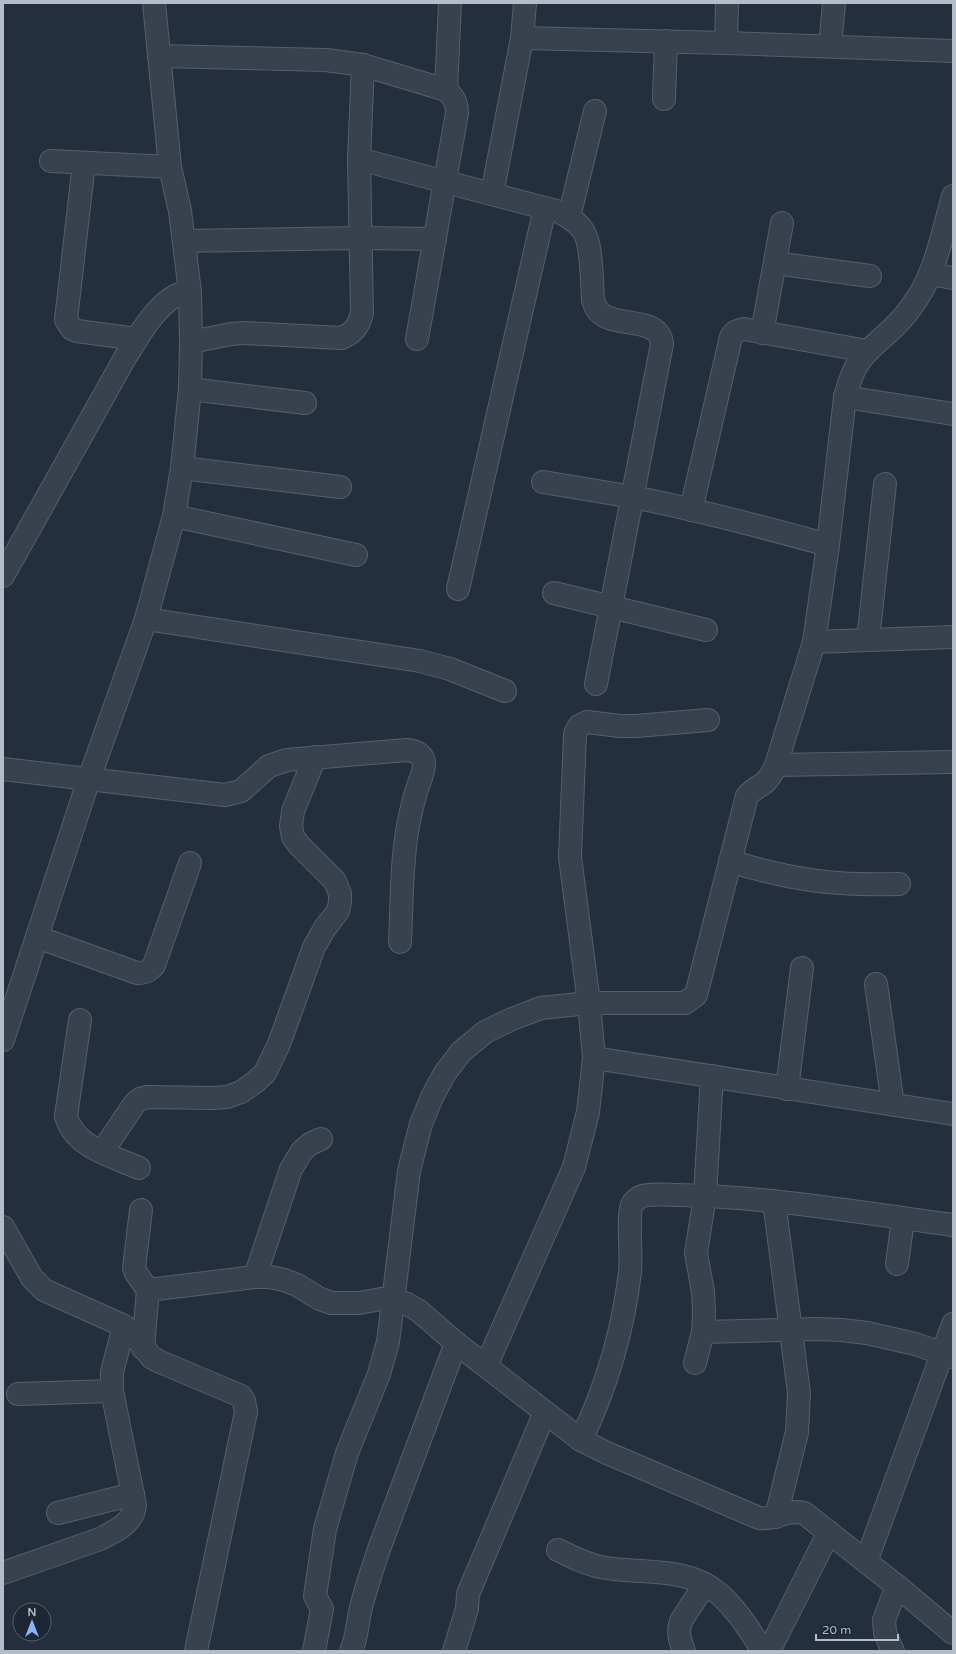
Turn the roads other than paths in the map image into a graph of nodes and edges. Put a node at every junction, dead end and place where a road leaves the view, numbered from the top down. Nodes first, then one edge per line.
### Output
1 (154, 3) edge
2 (450, 3) edge
3 (525, 3) edge
4 (727, 3) edge
5 (834, 3) edge
6 (522, 38) junction
7 (666, 41) junction
8 (726, 43) junction
9 (830, 46) junction
10 (953, 51) edge
11 (159, 56) junction
12 (363, 65) junction
13 (446, 90) junction
14 (664, 99) dead end
15 (595, 111) dead end
16 (359, 159) junction
17 (51, 161) dead end
18 (84, 163) junction
19 (170, 167) junction
20 (445, 182) junction
21 (492, 194) junction
22 (953, 196) edge
23 (545, 208) junction
24 (569, 217) junction
25 (782, 223) dead end
26 (359, 238) junction
27 (435, 239) junction
28 (184, 241) junction
29 (775, 263) junction
30 (930, 274) junction
31 (870, 276) dead end
32 (953, 278) edge
33 (190, 292) junction
34 (762, 333) junction
35 (417, 339) dead end
36 (137, 340) junction
37 (191, 342) junction
38 (867, 351) junction
39 (190, 389) junction
40 (845, 397) junction
41 (305, 402) dead end
42 (953, 414) edge
43 (182, 468) junction
44 (543, 482) dead end
45 (885, 484) dead end
46 (340, 487) dead end
47 (632, 497) junction
48 (691, 510) junction
49 (174, 516) junction
50 (828, 544) junction
51 (356, 555) dead end
52 (3, 576) edge
53 (458, 588) dead end
54 (554, 593) dead end
55 (611, 607) junction
56 (146, 619) junction
57 (706, 630) dead end
58 (953, 637) edge
59 (868, 640) junction
60 (814, 642) junction
61 (596, 684) dead end
62 (505, 691) dead end
63 (708, 720) dead end
64 (315, 757) junction
65 (953, 762) edge
66 (776, 765) junction
67 (3, 769) edge
68 (90, 780) junction
69 (730, 861) junction
70 (190, 863) dead end
71 (899, 884) dead end
72 (37, 937) junction
73 (400, 942) dead end
74 (802, 968) dead end
75 (876, 984) dead end
76 (589, 1003) junction
77 (80, 1020) dead end
78 (3, 1040) edge
79 (594, 1058) junction
80 (712, 1076) junction
81 (787, 1089) junction
82 (893, 1105) junction
83 (953, 1114) edge
84 (321, 1139) dead end
85 (102, 1152) junction
86 (139, 1168) dead end
87 (705, 1196) junction
88 (774, 1201) junction
89 (141, 1210) dead end
90 (903, 1219) junction
91 (953, 1225) edge
92 (3, 1227) edge
93 (897, 1264) dead end
94 (255, 1277) junction
95 (148, 1290) junction
96 (393, 1300) junction
97 (953, 1324) edge
98 (124, 1326) junction
99 (791, 1330) junction
100 (703, 1332) junction
101 (456, 1343) junction
102 (143, 1348) junction
103 (948, 1355) edge
104 (695, 1363) dead end
105 (486, 1366) junction
106 (112, 1391) junction
107 (18, 1394) dead end
108 (545, 1412) junction
109 (581, 1440) junction
110 (133, 1494) junction
111 (58, 1514) dead end
112 (776, 1517) junction
113 (829, 1532) junction
114 (558, 1550) dead end
115 (866, 1562) junction
116 (3, 1573) edge
117 (705, 1584) junction
118 (898, 1586) junction
119 (953, 1633) edge
120 (196, 1651) edge
121 (314, 1651) edge
122 (351, 1651) edge
123 (454, 1651) edge
124 (684, 1651) edge
125 (763, 1651) edge
126 (769, 1651) edge
127 (893, 1651) edge

1 - 11 street
2 - 13 street
3 - 6 street
4 - 8 street
5 - 9 street
6 - 7 street
6 - 21 street
7 - 8 street
7 - 14 street
8 - 9 street
9 - 10 street
11 - 12 street
11 - 19 street
12 - 13 street
12 - 16 street
13 - 20 street
15 - 24 street
16 - 20 street
16 - 26 street
17 - 18 street
18 - 19 street
18 - 36 street
19 - 28 street
20 - 21 street
20 - 27 street
21 - 23 street
22 - 30 street
23 - 24 street
23 - 53 street
24 - 47 street
25 - 29 street
26 - 27 street
26 - 28 street
26 - 37 street
27 - 35 street
28 - 33 street
29 - 31 street
29 - 34 street
30 - 32 street
30 - 38 street
33 - 36 street
33 - 37 street
34 - 38 street
34 - 48 street
36 - 52 street
37 - 39 street
38 - 40 street
39 - 41 street
39 - 43 street
40 - 42 street
40 - 50 street
43 - 46 street
43 - 49 street
44 - 47 street
45 - 59 street
47 - 48 street
47 - 55 street
48 - 50 street
49 - 51 street
49 - 56 street
50 - 60 street
54 - 55 street
55 - 57 street
55 - 61 street
56 - 62 street
56 - 68 street
58 - 59 street
59 - 60 street
60 - 66 street
63 - 76 street
64 - 68 street
64 - 73 street
64 - 85 street
65 - 66 street
66 - 69 street
67 - 68 street
68 - 72 street
69 - 71 street
69 - 76 street
70 - 72 street
72 - 78 street
74 - 81 street
75 - 82 street
76 - 79 street
76 - 96 street
77 - 85 street
79 - 80 street
79 - 105 street
80 - 81 street
80 - 87 street
81 - 82 street
82 - 83 street
84 - 94 street
85 - 86 street
87 - 88 street
87 - 100 street
87 - 109 street
88 - 90 street
88 - 99 street
89 - 95 street
90 - 91 street
90 - 93 street
92 - 98 street
94 - 95 street
94 - 96 street
95 - 102 street
96 - 101 street
96 - 121 street
97 - 103 street
98 - 102 street
98 - 106 street
99 - 100 street
99 - 103 street
99 - 112 street
100 - 104 street
101 - 105 street
101 - 122 street
102 - 120 street
103 - 115 street
105 - 108 street
106 - 107 street
106 - 110 street
108 - 109 street
108 - 123 street
109 - 112 street
110 - 111 street
110 - 116 street
112 - 113 street
113 - 115 street
113 - 126 street
114 - 117 street
115 - 118 street
117 - 124 street
117 - 125 street
118 - 119 street
118 - 127 street

